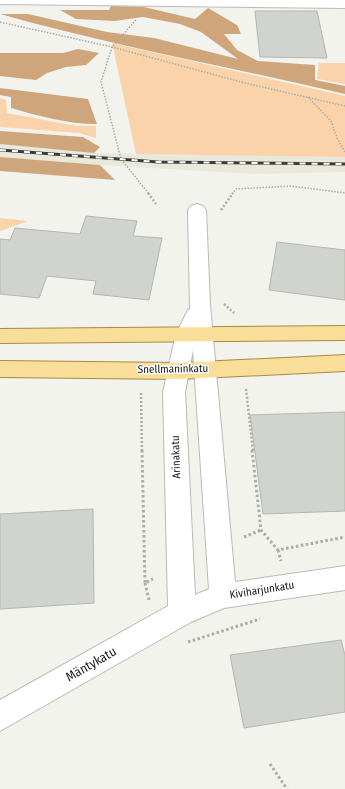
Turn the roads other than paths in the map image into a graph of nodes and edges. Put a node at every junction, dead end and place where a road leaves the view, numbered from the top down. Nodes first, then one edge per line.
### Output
1 (0, 0) edge
2 (345, 4) edge
3 (197, 210) dead end
4 (345, 333) edge
5 (194, 334) junction
6 (0, 336) edge
7 (345, 363) edge
8 (205, 369) junction
9 (0, 370) edge
10 (179, 370) junction
11 (345, 578) edge
12 (223, 596) junction
13 (182, 613) junction
14 (0, 716) edge

1 - 2 street
3 - 5 street, Arinakatu
4 - 5 main road
5 - 6 main road
5 - 8 street, Arinakatu
5 - 10 street, Arinakatu
7 - 8 main road, Snellmaninkatu
8 - 10 main road, Snellmaninkatu
8 - 12 street, Arinakatu
9 - 10 main road, Snellmaninkatu
10 - 13 street, Arinakatu
11 - 12 street, Kiviharjunkatu
12 - 13 street, Kiviharjunkatu
13 - 14 street, Mäntykatu

